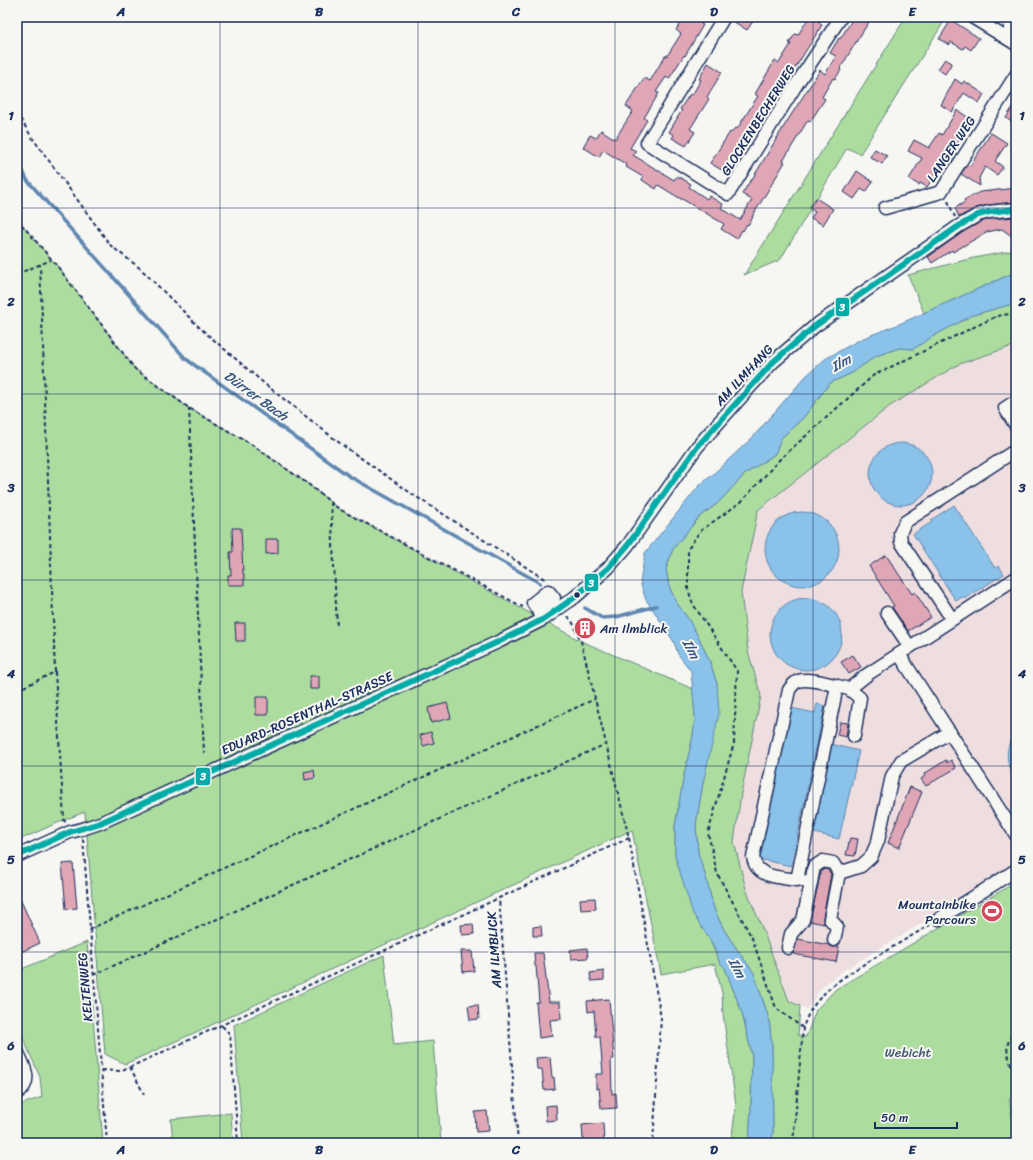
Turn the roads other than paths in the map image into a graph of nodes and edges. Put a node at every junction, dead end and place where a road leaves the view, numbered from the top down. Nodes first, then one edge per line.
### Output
1 (724, 17) edge
2 (841, 17) edge
3 (972, 17) edge
4 (1008, 17) edge
5 (1012, 42) edge
6 (1016, 75) edge
7 (885, 208) dead end
8 (1016, 209) edge
9 (1016, 401) edge
10 (1016, 426) edge
11 (1016, 450) edge
12 (1016, 578) edge
13 (561, 608) joint
14 (887, 613) dead end
15 (952, 619) junction
16 (910, 647) junction
17 (899, 654) junction
18 (843, 687) junction
19 (950, 732) junction
20 (854, 736) dead end
21 (1016, 835) edge
22 (17, 856) edge
23 (1016, 870) edge
24 (839, 873) junction
25 (797, 880) junction
26 (811, 883) junction
27 (939, 919) road end
28 (834, 940) dead end
29 (788, 948) dead end
30 (17, 1051) edge
31 (17, 1093) edge

1 - 2 street, GLOCKENBECHERWEG
3 - 5 street
4 - 5 street
6 - 7 street, LANGER WEG
8 - 13 street, AM ILMHANG
9 - 10 street
11 - 15 street
12 - 15 street
13 - 22 street, EDUARD-ROSENTHAL-STRASSE
14 - 16 street
15 - 16 street
16 - 17 street
17 - 18 street
17 - 19 street
18 - 20 street
18 - 25 street
18 - 25 street
19 - 21 street
19 - 24 street
23 - 27 street
24 - 26 street
24 - 28 street
25 - 26 street
26 - 29 street
30 - 31 street

